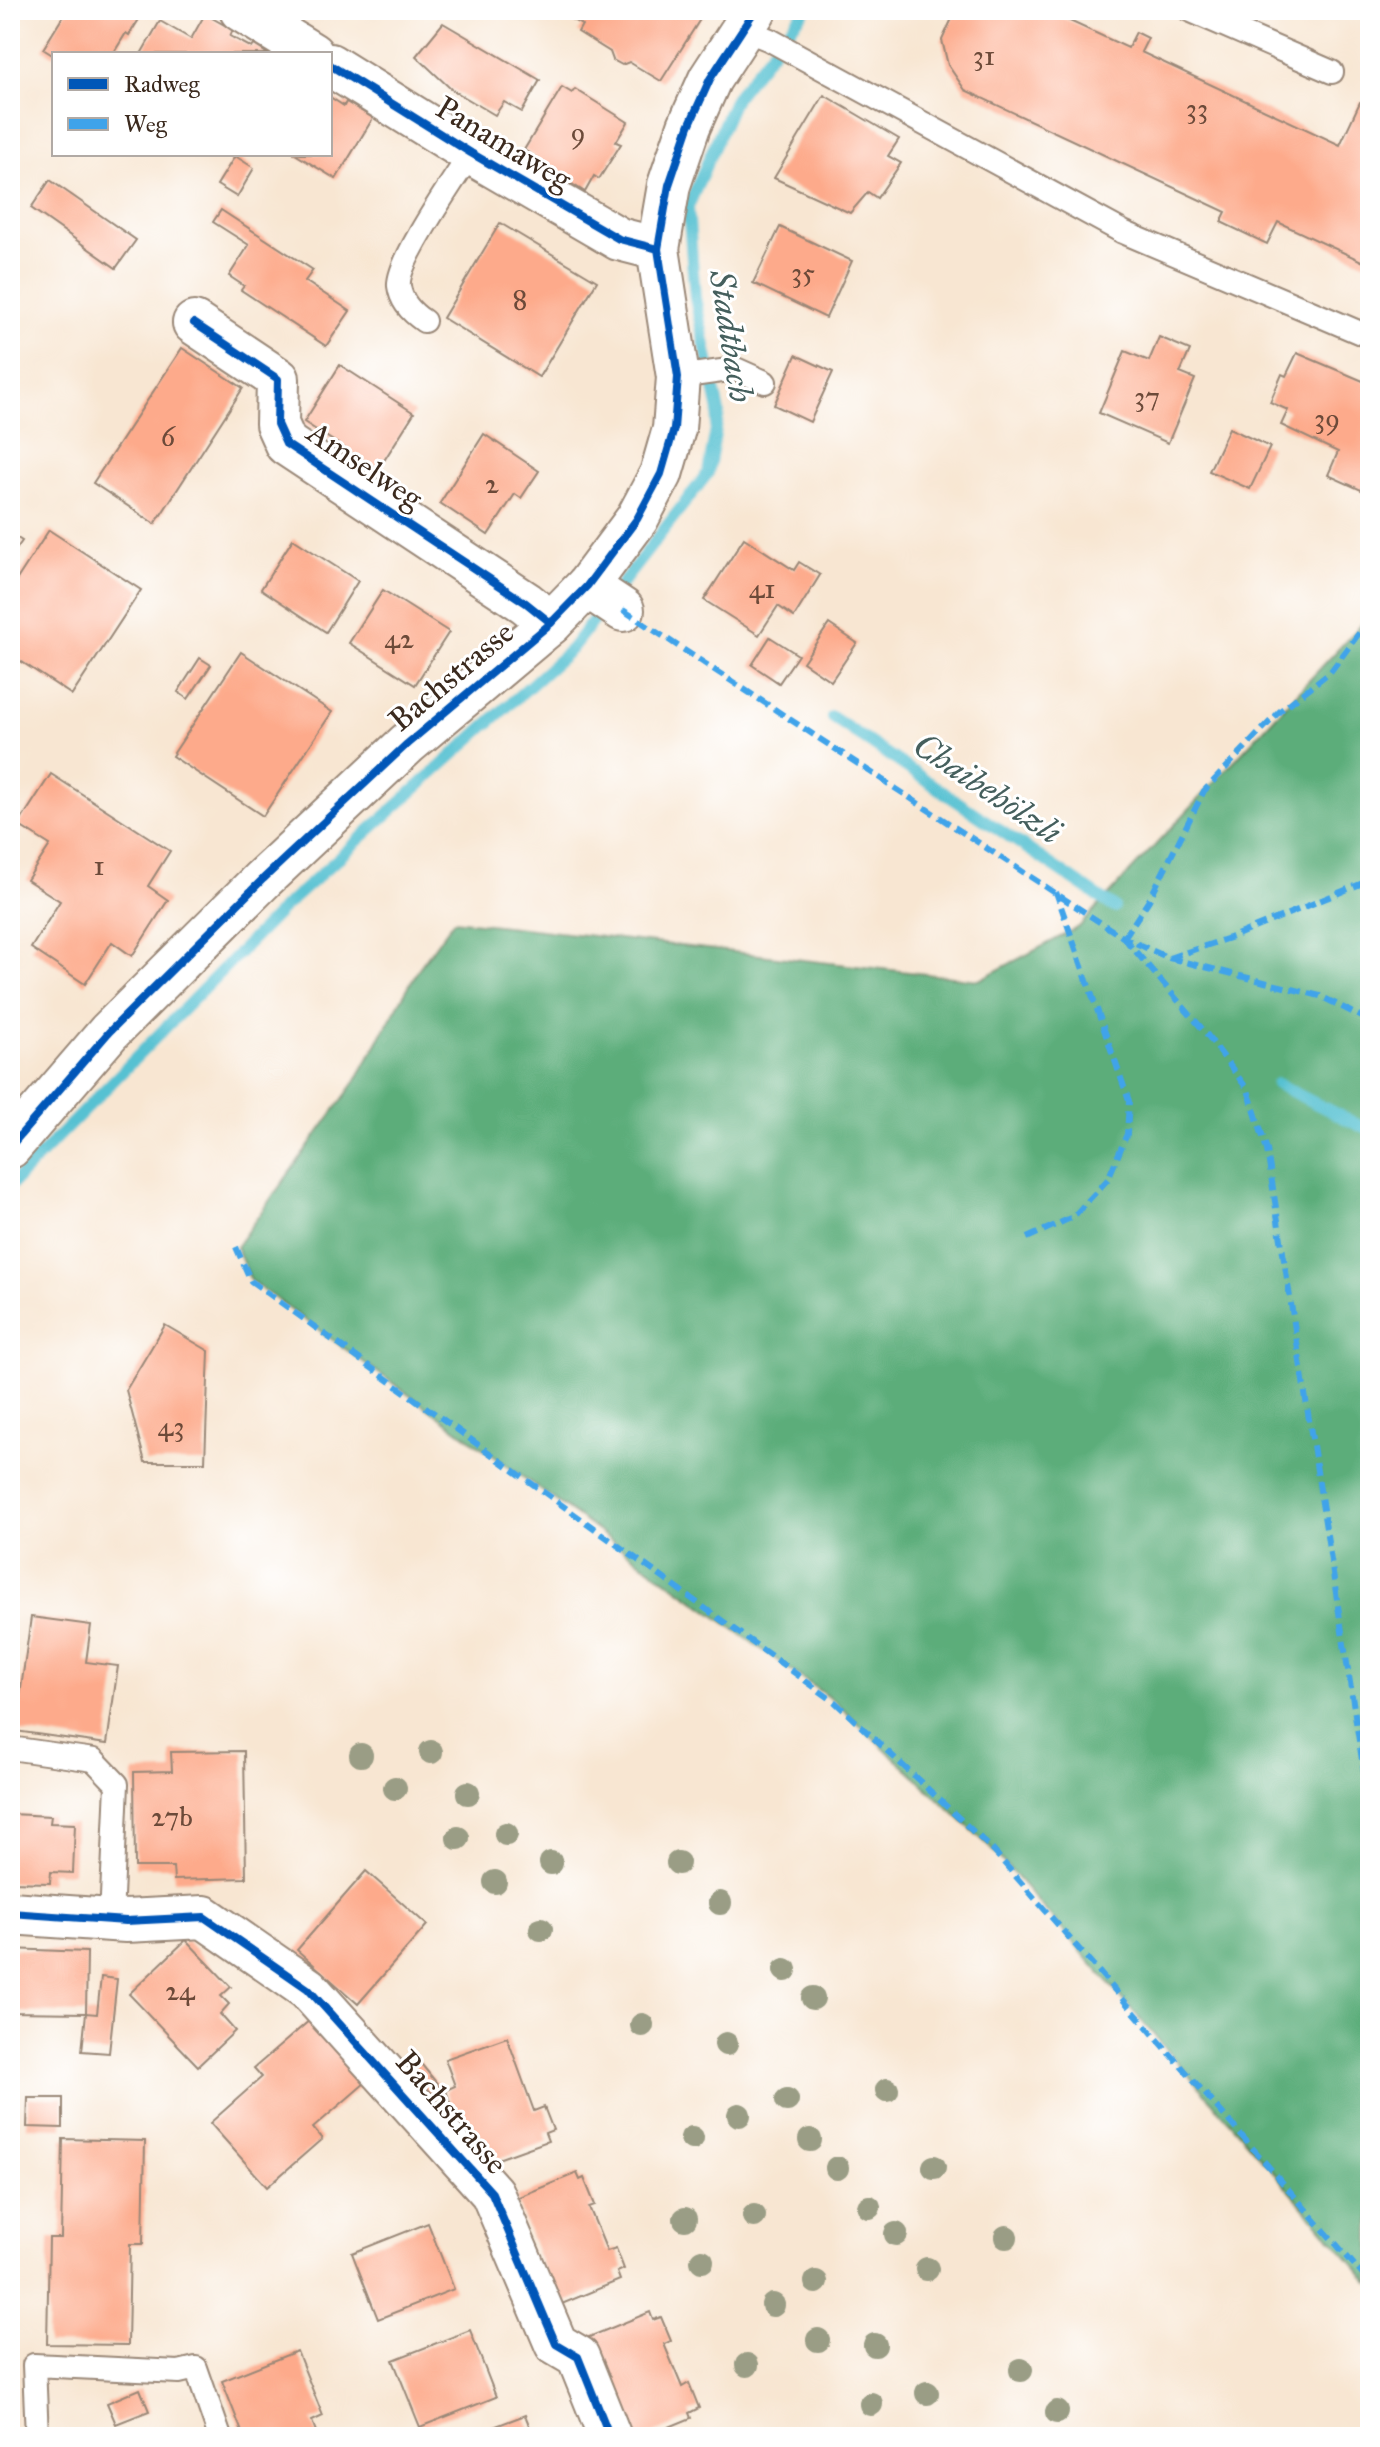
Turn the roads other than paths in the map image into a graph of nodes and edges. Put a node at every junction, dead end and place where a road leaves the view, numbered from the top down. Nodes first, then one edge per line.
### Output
1 (241, 10) edge
2 (1189, 10) edge
3 (764, 32) edge
4 (309, 52) edge
5 (332, 66) edge
6 (1332, 72) dead end
7 (471, 153) junction
8 (658, 249) junction
9 (424, 321) dead end
10 (194, 323) dead end
11 (1370, 337) edge
12 (689, 374) junction
13 (765, 382) dead end
14 (551, 623) junction
15 (10, 1147) edge
16 (10, 1748) edge
17 (10, 1913) edge
18 (111, 1919) junction
19 (37, 2437) edge
20 (220, 2437) edge
21 (610, 2437) edge

1 - 4 street
2 - 6 lane
3 - 8 street, Bachstrasse
3 - 11 lane
5 - 7 street, Panamaweg
7 - 8 street, Panamaweg
7 - 9 lane
8 - 12 street, Bachstrasse
10 - 14 street, Amselweg
12 - 13 lane
12 - 14 street, Bachstrasse
14 - 15 street, Bachstrasse
16 - 18 lane
17 - 18 street
18 - 21 street, Bachstrasse
19 - 20 lane

